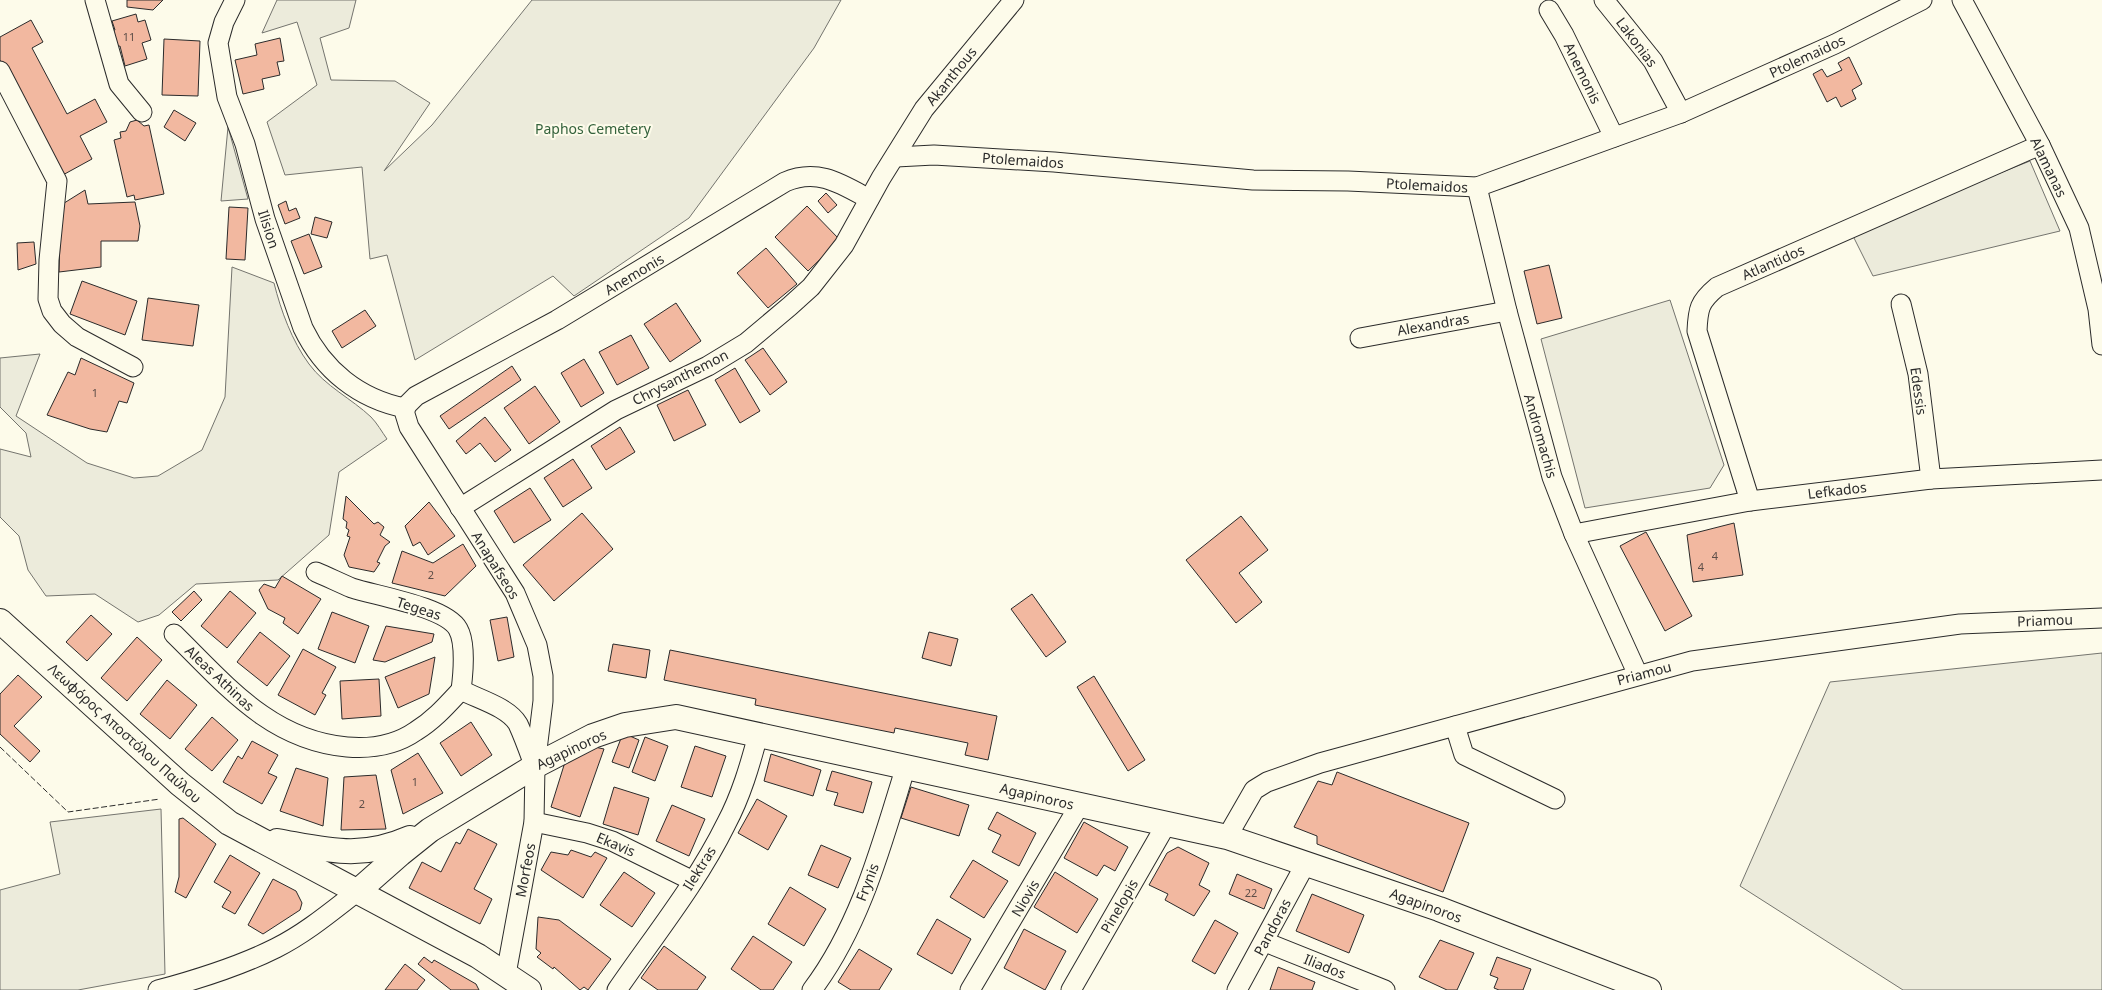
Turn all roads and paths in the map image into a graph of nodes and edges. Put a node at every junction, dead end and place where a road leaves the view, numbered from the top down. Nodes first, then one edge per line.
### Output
1 (95, 0) edge
2 (235, 0) edge
3 (1014, 0) edge
4 (1604, 0) edge
5 (1922, 0) edge
6 (1962, 0) edge
7 (1549, 10) dead end
8 (0, 71) edge
9 (142, 112) dead end
10 (1680, 113) junction
11 (1614, 137) junction
12 (2040, 145) junction
13 (896, 157) junction
14 (1477, 187) junction
15 (869, 199) junction
16 (1901, 304) dead end
17 (1506, 311) junction
18 (1360, 338) dead end
19 (2102, 345) edge
20 (133, 367) dead end
21 (405, 408) junction
22 (2102, 470) edge
23 (1931, 478) junction
24 (1750, 502) junction
25 (460, 508) junction
26 (1574, 534) junction
27 (316, 572) dead end
28 (2102, 618) edge
29 (1, 624) edge
30 (174, 634) dead end
31 (1638, 675) junction
32 (461, 690) junction
33 (1455, 726) junction
34 (758, 734) junction
35 (535, 766) junction
36 (906, 766) junction
37 (1555, 799) dead end
38 (1080, 806) junction
39 (534, 822) junction
40 (1167, 823) junction
41 (430, 830) junction
42 (1226, 837) junction
43 (255, 838) junction
44 (1306, 863) junction
45 (692, 881) junction
46 (358, 891) junction
47 (1265, 942) junction
48 (515, 986) edge
49 (1624, 986) edge
50 (158, 990) edge
51 (617, 990) edge
52 (812, 990) edge
53 (970, 990) edge
54 (1071, 990) edge
55 (1238, 990) edge
56 (1386, 990) edge
57 (1649, 990) edge

1 - 9 street
2 - 21 street, Ilision
3 - 13 street, Akanthous
4 - 10 street, Lakonias
5 - 10 street, Ptolemaidos
6 - 12 street, Alamanas
7 - 11 street, Anemonis
8 - 20 street
10 - 11 street, Ptolemaidos
11 - 14 street, Ptolemaidos
12 - 19 street, Alamanas
12 - 24 street, Atlantidos
13 - 14 street, Ptolemaidos
13 - 15 street, Chrysanthemon
14 - 17 street, Andromachis
15 - 21 street, Anemonis
15 - 25 street, Chrysanthemon
16 - 23 street, Edessis
17 - 18 street, Alexandras
17 - 26 street, Andromachis
21 - 25 street, Anapafseos
22 - 23 street, Lefkados
23 - 24 street, Lefkados
24 - 26 street, Lefkados
25 - 35 street, Anapafseos
26 - 31 street, Andromachis
27 - 32 street, Tegeas
28 - 31 street, Priamou
29 - 43 main road, Λεωφόρος Αποστόλου Παύλου
30 - 32 street, Aleas Athinas
31 - 33 street, Priamou
32 - 35 street
33 - 37 street
33 - 42 street, Priamou
34 - 35 main road, Agapinoros
34 - 36 main road, Agapinoros
34 - 45 street, Ilektras
35 - 39 street, Morfeos
35 - 41 main road, Agapinoros
36 - 38 main road, Agapinoros
36 - 52 street, Frynis
38 - 40 main road, Agapinoros
38 - 53 street, Niovis
39 - 45 street, Ekavis
39 - 48 street, Morfeos
40 - 42 main road, Agapinoros
40 - 54 street, Pinelopis
41 - 43 main road
41 - 46 main road
42 - 44 main road, Agapinoros
43 - 46 main road, Λεωφόρος Αποστόλου Παύλου
44 - 47 street, Pandoras
44 - 49 main road, Agapinoros
45 - 51 street, Ilektras
46 - 48 main road
46 - 50 street
47 - 55 street, Pandoras
47 - 56 street, Iliados
49 - 57 main road, Agapinoros

